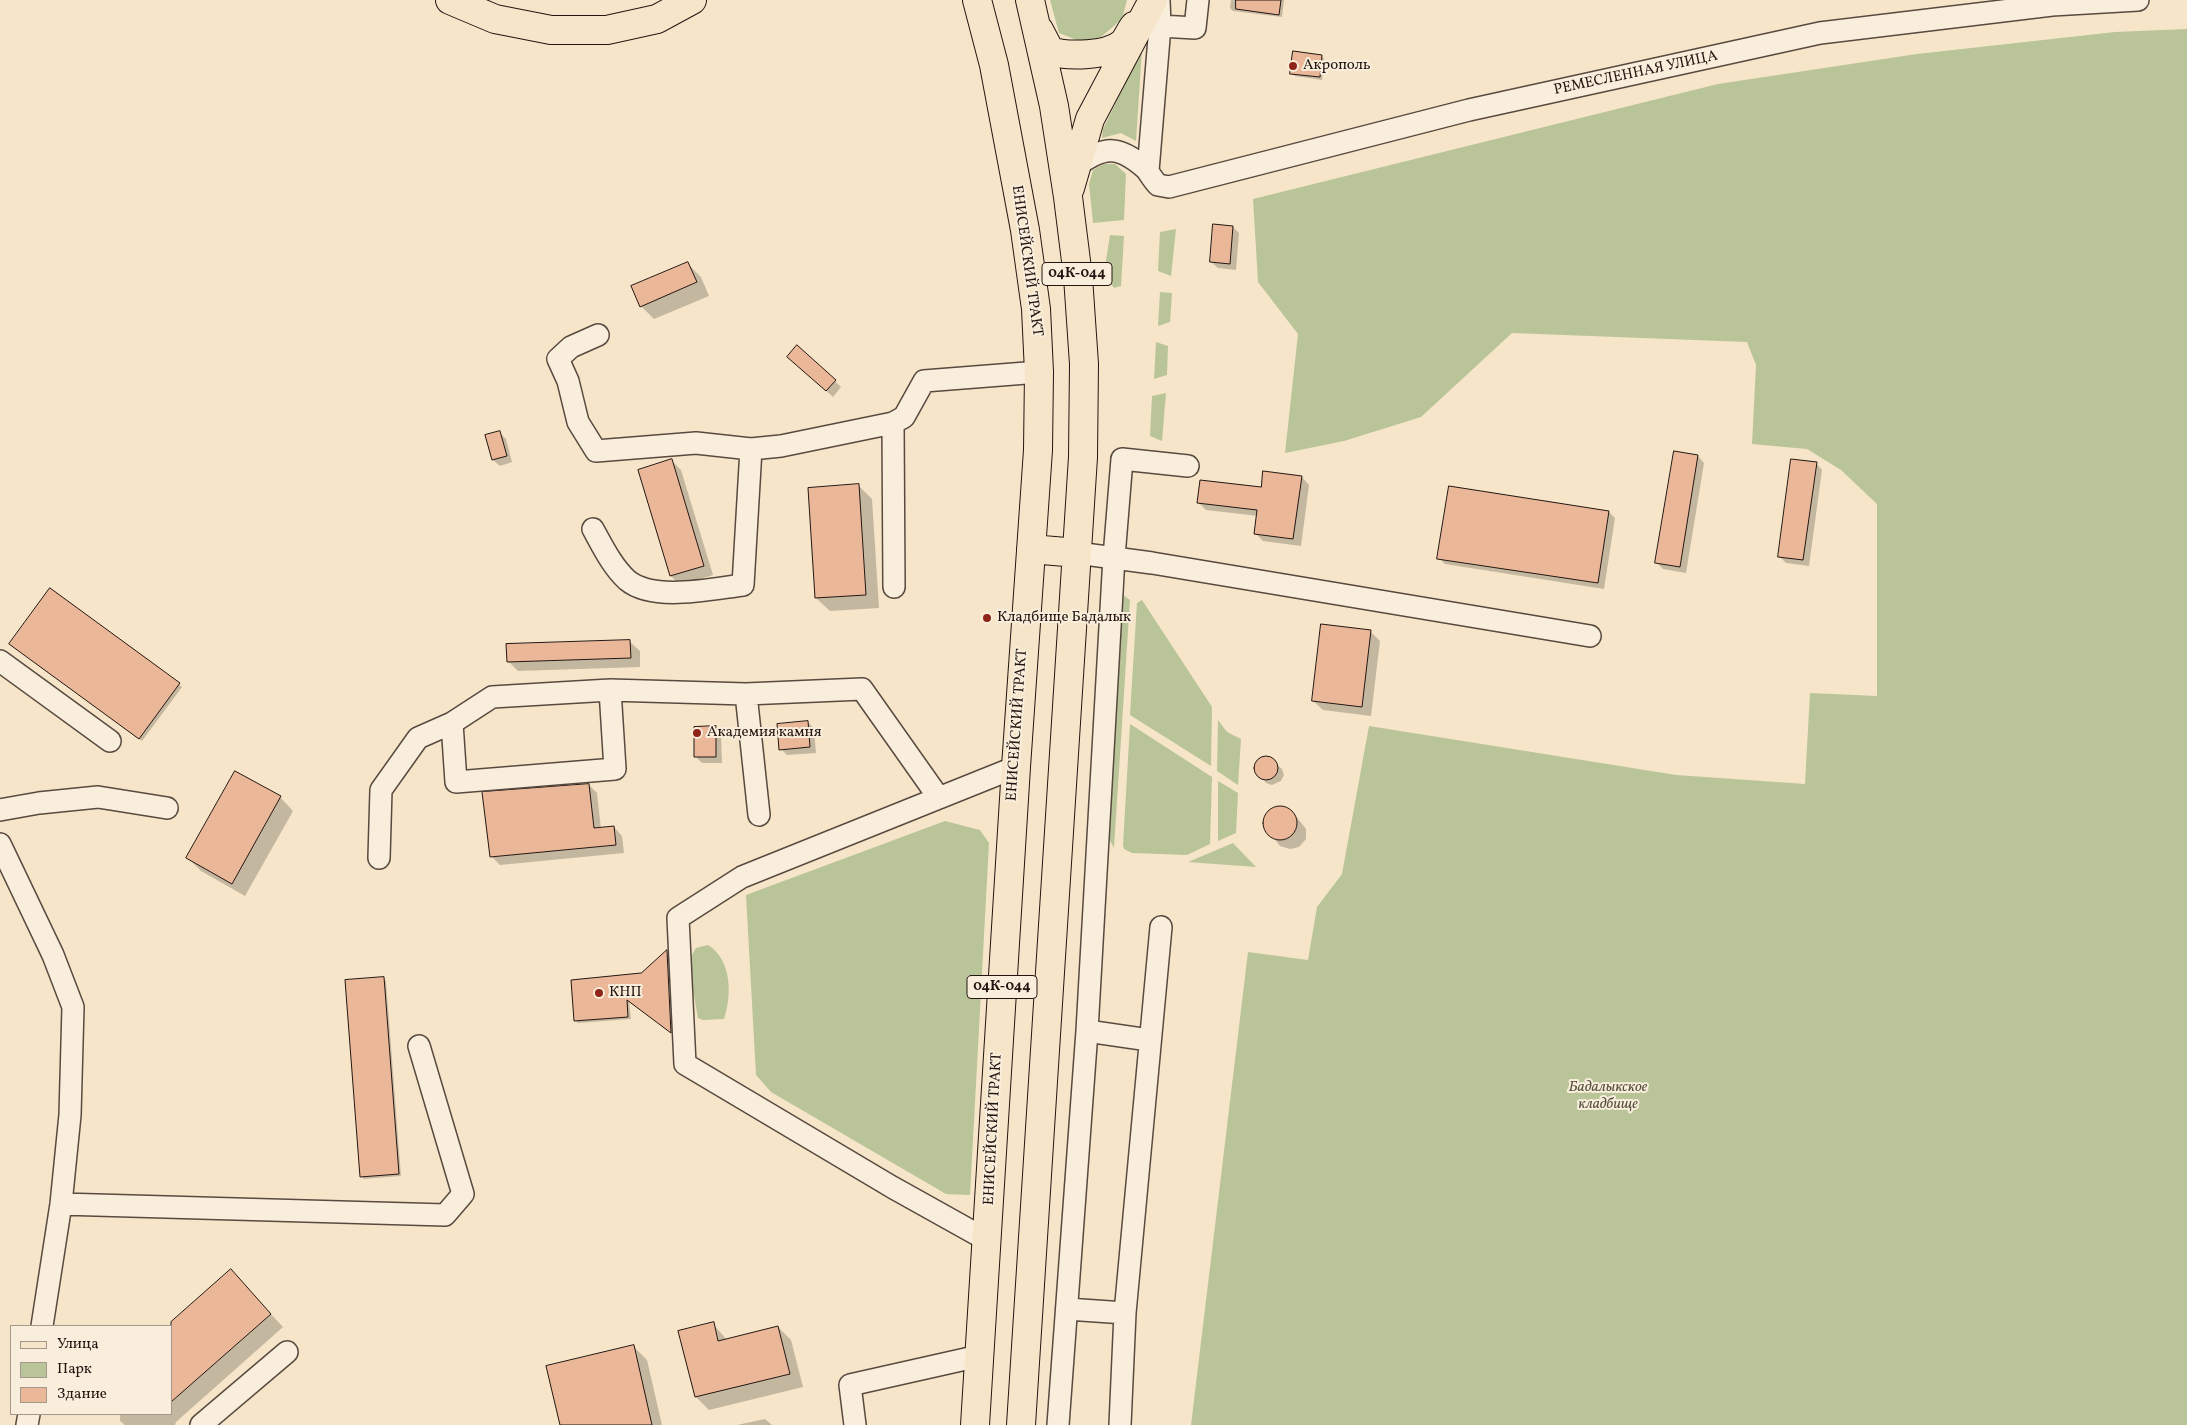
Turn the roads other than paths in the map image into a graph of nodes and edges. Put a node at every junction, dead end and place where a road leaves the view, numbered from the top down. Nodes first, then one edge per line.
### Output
1 (450, 0) edge
2 (692, 0) edge
3 (977, 0) edge
4 (1159, 0) edge
5 (1198, 0) edge
6 (2138, 0) edge
7 (1154, 9) edge
8 (1033, 12) edge
9 (1076, 166) junction
10 (1148, 171) junction
11 (1068, 197) junction
12 (598, 336) dead end
13 (1039, 372) junction
14 (893, 423) junction
15 (751, 449) junction
16 (1188, 466) dead end
17 (593, 529) dead end
18 (1031, 549) junction
19 (1077, 553) junction
20 (1114, 557) junction
21 (894, 587) dead end
22 (1590, 636) dead end
23 (0, 660) edge
24 (610, 690) junction
25 (746, 694) junction
26 (452, 724) junction
27 (110, 742) dead end
28 (1016, 767) junction
29 (938, 798) junction
30 (167, 808) dead end
31 (0, 810) edge
32 (759, 815) dead end
33 (0, 844) edge
34 (379, 858) dead end
35 (1161, 927) dead end
36 (1087, 1031) junction
37 (1150, 1040) junction
38 (419, 1046) dead end
39 (61, 1204) junction
40 (987, 1240) junction
41 (1067, 1309) junction
42 (1125, 1313) junction
43 (42, 1325) edge
44 (288, 1352) dead end
45 (979, 1356) junction
46 (201, 1425) edge
47 (854, 1425) edge
48 (975, 1425) edge
49 (1021, 1425) edge
50 (1058, 1425) edge
51 (1120, 1425) edge

1 - 2 main road
3 - 13 main road, ЕНИСЕЙСКИЙ ТРАКТ / 04К-044
4 - 7 street
5 - 7 street
6 - 10 street, РЕМЕСЛЕННАЯ УЛИЦА
7 - 8 main road
7 - 9 main road
7 - 10 street
8 - 11 main road, 04К-044
9 - 10 street, РЕМЕСЛЕННАЯ УЛИЦА
9 - 11 main road
11 - 19 main road, 04К-044
12 - 15 street
13 - 14 street
13 - 18 main road, ЕНИСЕЙСКИЙ ТРАКТ / 04К-044
14 - 15 street
14 - 21 street
15 - 17 street
16 - 20 street
18 - 19 main road
18 - 28 main road, ЕНИСЕЙСКИЙ ТРАКТ / 04К-044
19 - 20 street
19 - 49 main road, 04К-044
20 - 22 street
20 - 36 street
23 - 27 street
24 - 25 street
24 - 26 street
24 - 26 street
25 - 29 street
25 - 32 street
26 - 34 street
28 - 29 street
28 - 40 main road, ЕНИСЕЙСКИЙ ТРАКТ / 04К-044
29 - 40 street
30 - 31 street
33 - 39 street
35 - 37 street
36 - 37 street
36 - 41 street
37 - 42 street
38 - 39 street
39 - 43 street
40 - 45 main road, ЕНИСЕЙСКИЙ ТРАКТ / 04К-044
41 - 42 street
41 - 50 street
42 - 51 street
44 - 46 street
45 - 47 street
45 - 48 main road, ЕНИСЕЙСКИЙ ТРАКТ / 04К-044

